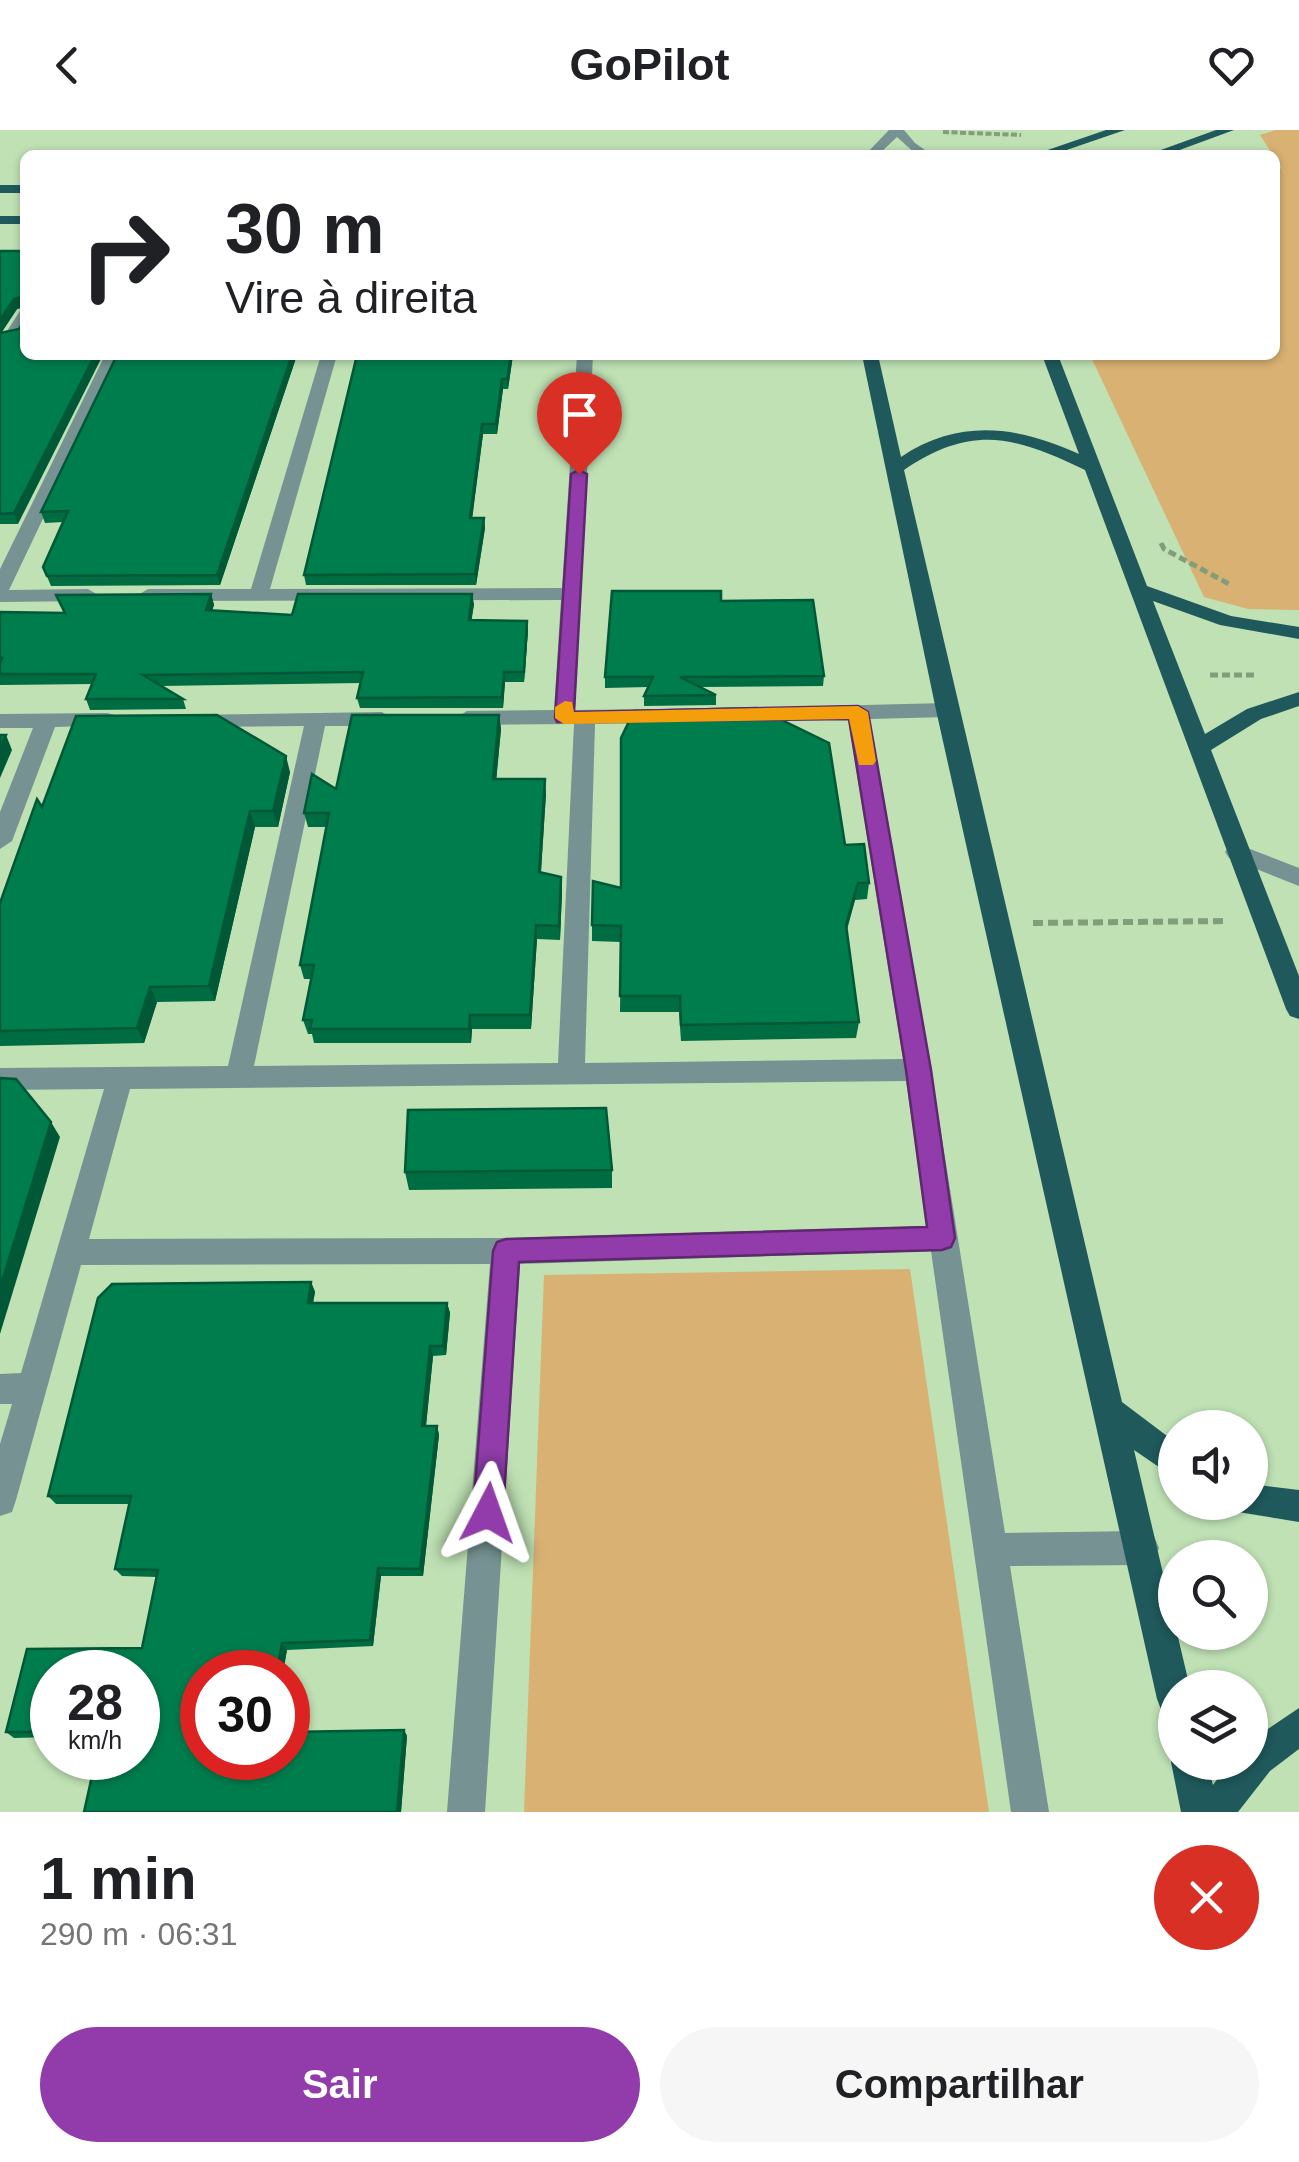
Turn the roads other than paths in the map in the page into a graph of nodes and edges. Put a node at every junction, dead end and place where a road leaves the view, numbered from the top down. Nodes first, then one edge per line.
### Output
1 (897, 130) edge
2 (1118, 130) edge
3 (1228, 130) edge
4 (876, 150) edge
5 (917, 150) edge
6 (1056, 150) edge
7 (1169, 150) edge
8 (111, 360) edge
9 (328, 360) edge
10 (585, 360) edge
11 (871, 360) edge
12 (1052, 360) edge
13 (897, 467) junction
14 (1094, 468) junction
15 (0, 588) edge
16 (1142, 590) junction
17 (260, 594) junction
18 (573, 594) junction
19 (0, 596) edge
20 (1299, 633) edge
21 (1299, 700) edge
22 (947, 710) junction
23 (858, 712) junction
24 (722, 715) edge
25 (683, 716) edge
26 (450, 718) edge
27 (575, 718) junction
28 (316, 719) junction
29 (412, 719) edge
30 (47, 720) junction
31 (124, 720) edge
32 (162, 720) edge
33 (0, 721) edge
34 (1202, 746) junction
35 (0, 841) edge
36 (1237, 852) junction
37 (1299, 877) edge
38 (1299, 1010) edge
39 (918, 1070) junction
40 (571, 1075) junction
41 (239, 1076) junction
42 (120, 1078) junction
43 (0, 1079) edge
44 (942, 1238) junction
45 (506, 1251) junction
46 (71, 1252) junction
47 (32, 1388) junction
48 (0, 1389) edge
49 (1112, 1413) junction
50 (1158, 1449) edge
51 (0, 1500) edge
52 (1268, 1502) edge
53 (1299, 1506) edge
54 (1142, 1548) junction
55 (989, 1550) junction
56 (1169, 1670) edge
57 (1299, 1726) edge
58 (1193, 1780) edge
59 (466, 1812) edge
60 (1030, 1812) edge
61 (1200, 1812) edge
62 (1215, 1812) edge

1 - 4 street
1 - 5 street
2 - 6 main road
3 - 7 main road
8 - 15 street
9 - 17 street
10 - 18 street
11 - 13 main road
12 - 14 main road
13 - 14 main road
13 - 22 main road
14 - 16 main road
16 - 20 main road
16 - 34 main road
17 - 18 street
17 - 19 street
18 - 27 street
21 - 34 main road
22 - 23 street
22 - 49 main road
23 - 24 street
23 - 39 street
25 - 27 street
26 - 27 street
27 - 40 street
28 - 29 street
28 - 32 street
28 - 41 street
30 - 31 street
30 - 33 street
30 - 35 street
34 - 36 main road
36 - 37 street
36 - 38 main road
39 - 40 street
39 - 44 street
40 - 41 street
41 - 42 street
42 - 43 street
42 - 46 street
44 - 45 street
44 - 55 street
45 - 46 street
45 - 59 street
46 - 47 street
47 - 48 street
47 - 51 street
49 - 50 main road
49 - 54 main road
52 - 53 main road
54 - 55 street
54 - 56 main road
55 - 60 street
57 - 62 main road
58 - 61 main road

